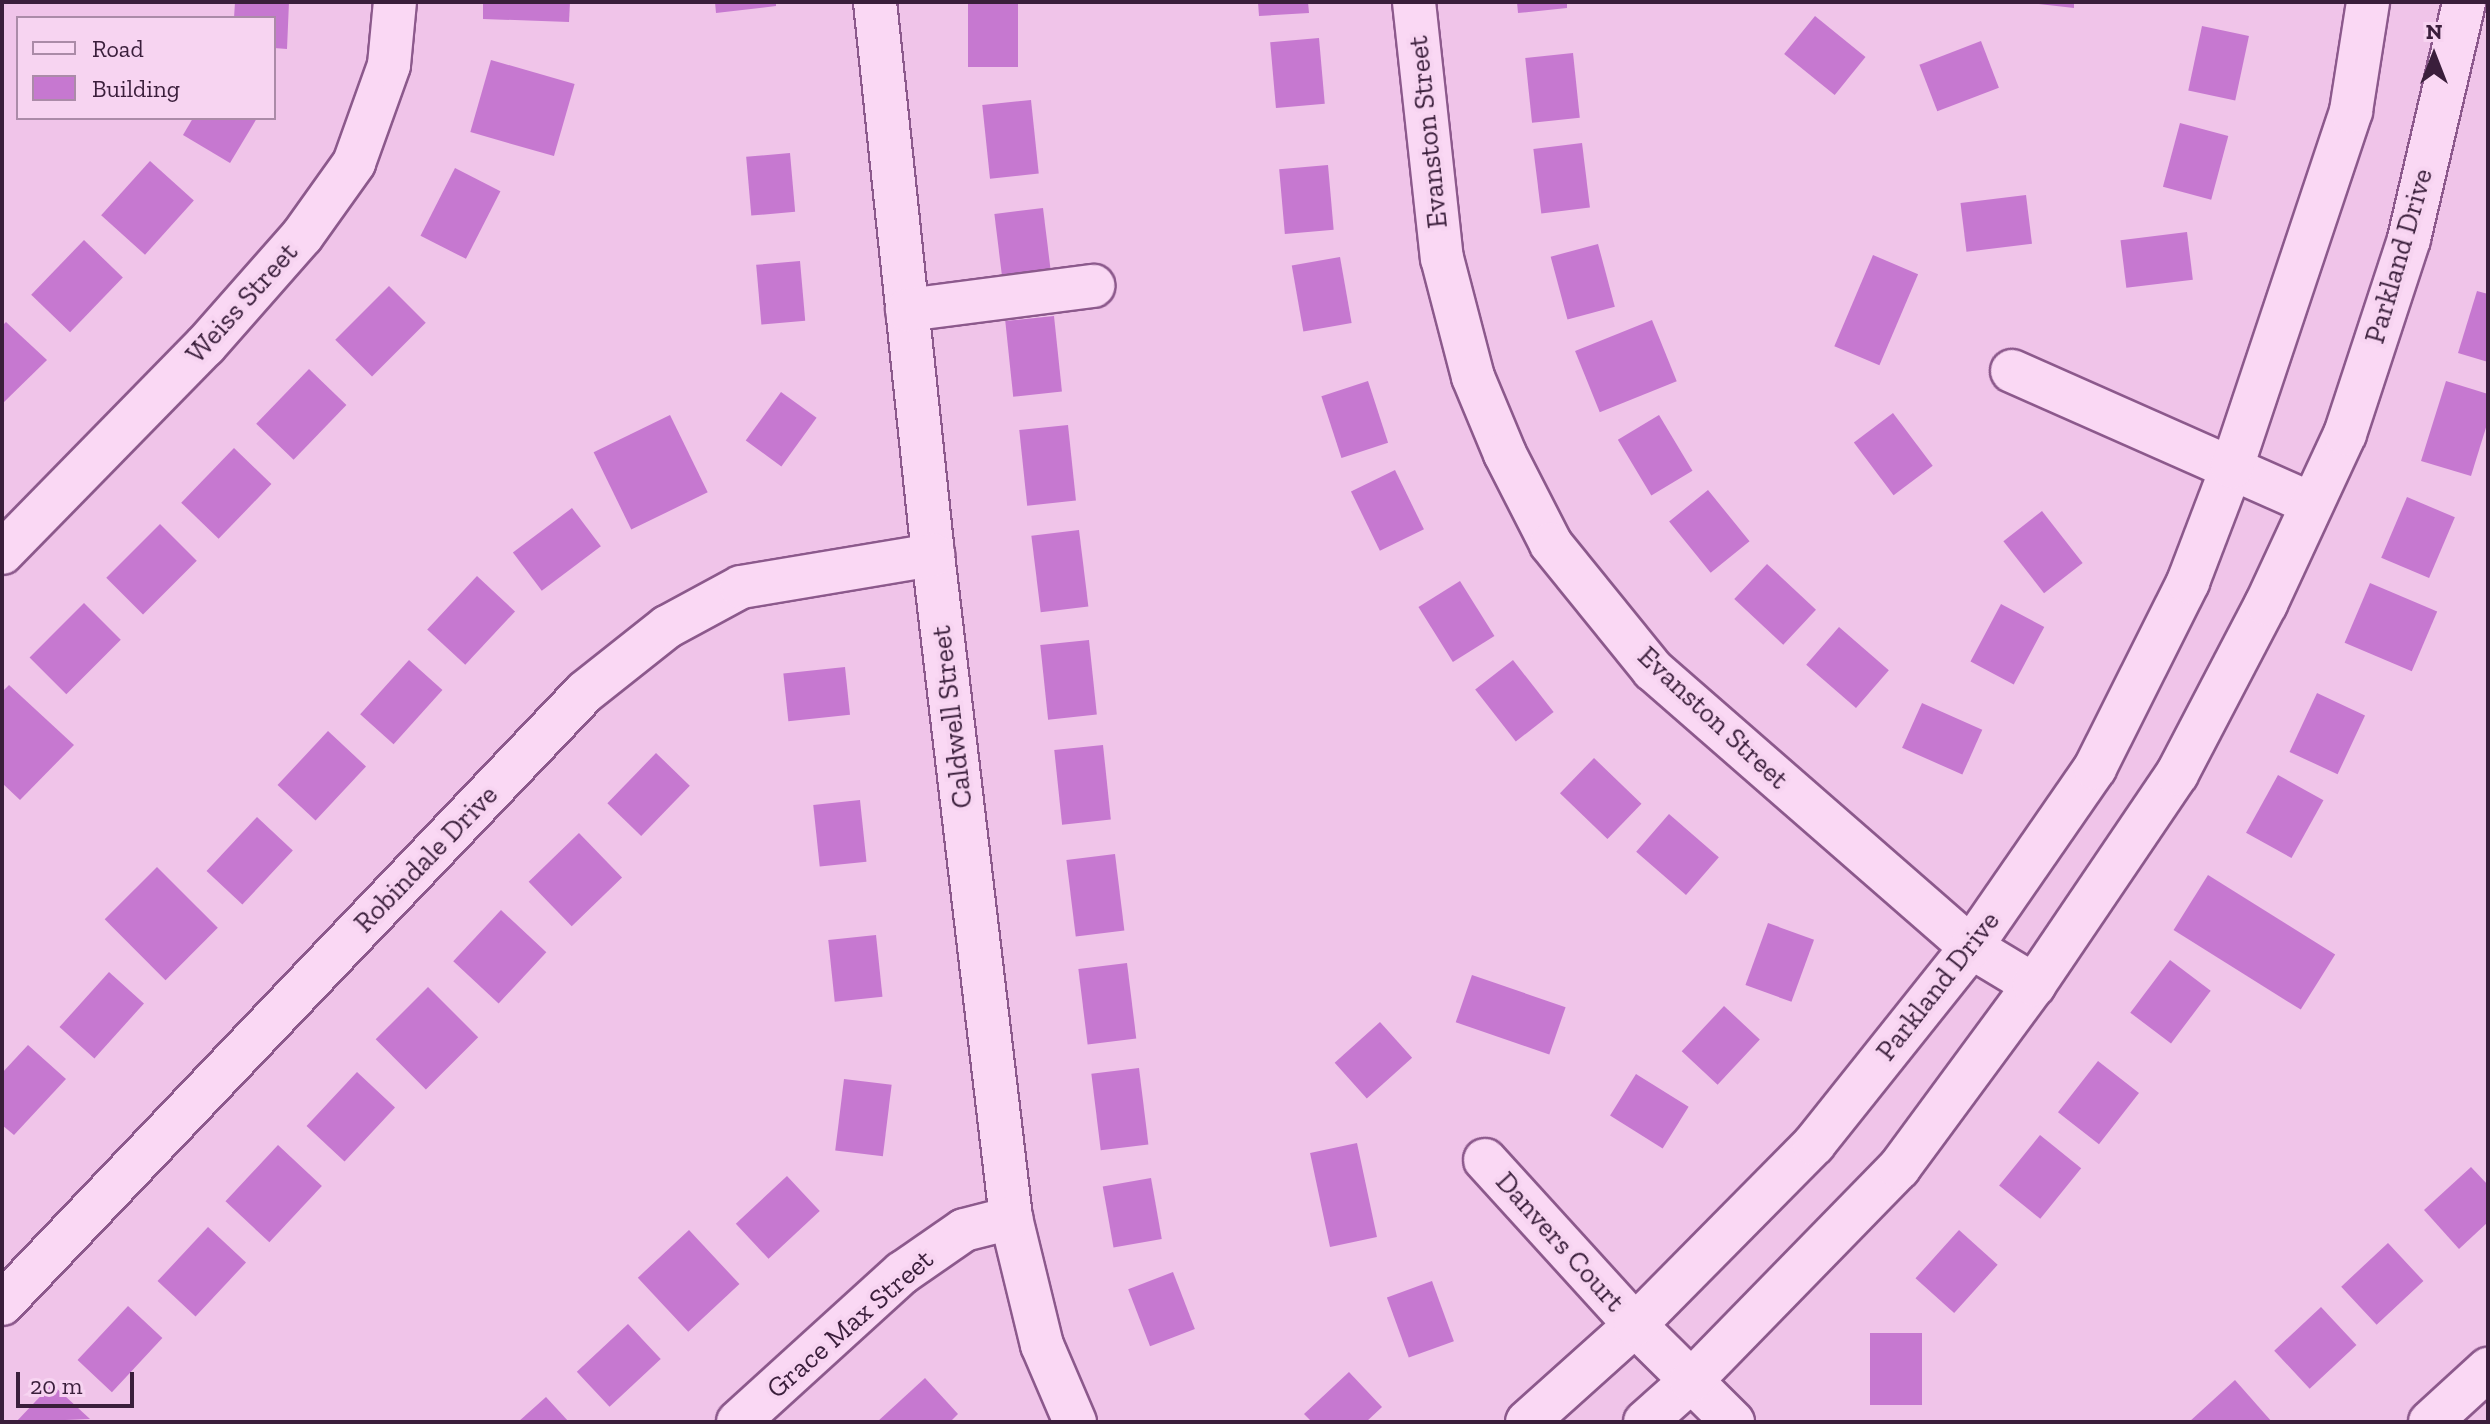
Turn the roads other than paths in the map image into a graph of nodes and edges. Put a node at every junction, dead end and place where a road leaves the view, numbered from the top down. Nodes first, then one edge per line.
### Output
1 (395, 2) edge
2 (875, 2) edge
3 (1414, 2) edge
4 (2368, 2) edge
5 (2464, 2) edge
6 (1093, 286) dead end
7 (907, 310) junction
8 (2012, 371) dead end
9 (2232, 467) junction
10 (2312, 504) junction
11 (2, 553) edge
12 (933, 555) junction
13 (1971, 947) junction
14 (2034, 985) junction
15 (1485, 1160) dead end
16 (1011, 1218) junction
17 (2, 1304) edge
18 (1635, 1325) junction
19 (2488, 1369) edge
20 (1691, 1381) junction
21 (738, 1422) edge
22 (1075, 1422) edge
23 (1527, 1422) edge
24 (1645, 1422) edge
25 (1733, 1422) edge
26 (2430, 1422) edge

1 - 11 street, Weiss Street
2 - 7 street, Caldwell Street
3 - 13 street, Evanston Street
4 - 9 street, Parkland Drive
5 - 10 street, Parkland Drive
6 - 7 street
7 - 12 street, Caldwell Street
8 - 9 street
9 - 10 street
9 - 13 street, Parkland Drive
10 - 14 street, Parkland Drive
12 - 16 street, Caldwell Street
12 - 17 street, Robindale Drive
13 - 14 street, Evanston Street
13 - 18 street, Parkland Drive
14 - 20 street, Parkland Drive
15 - 18 street, Danvers Court
16 - 21 street, Grace Max Street
16 - 22 street, Caldwell Street
18 - 20 street, Danvers Court
18 - 23 street, Parkland Drive
19 - 26 street
20 - 24 street, Parkland Drive
20 - 25 street, Danvers Court

